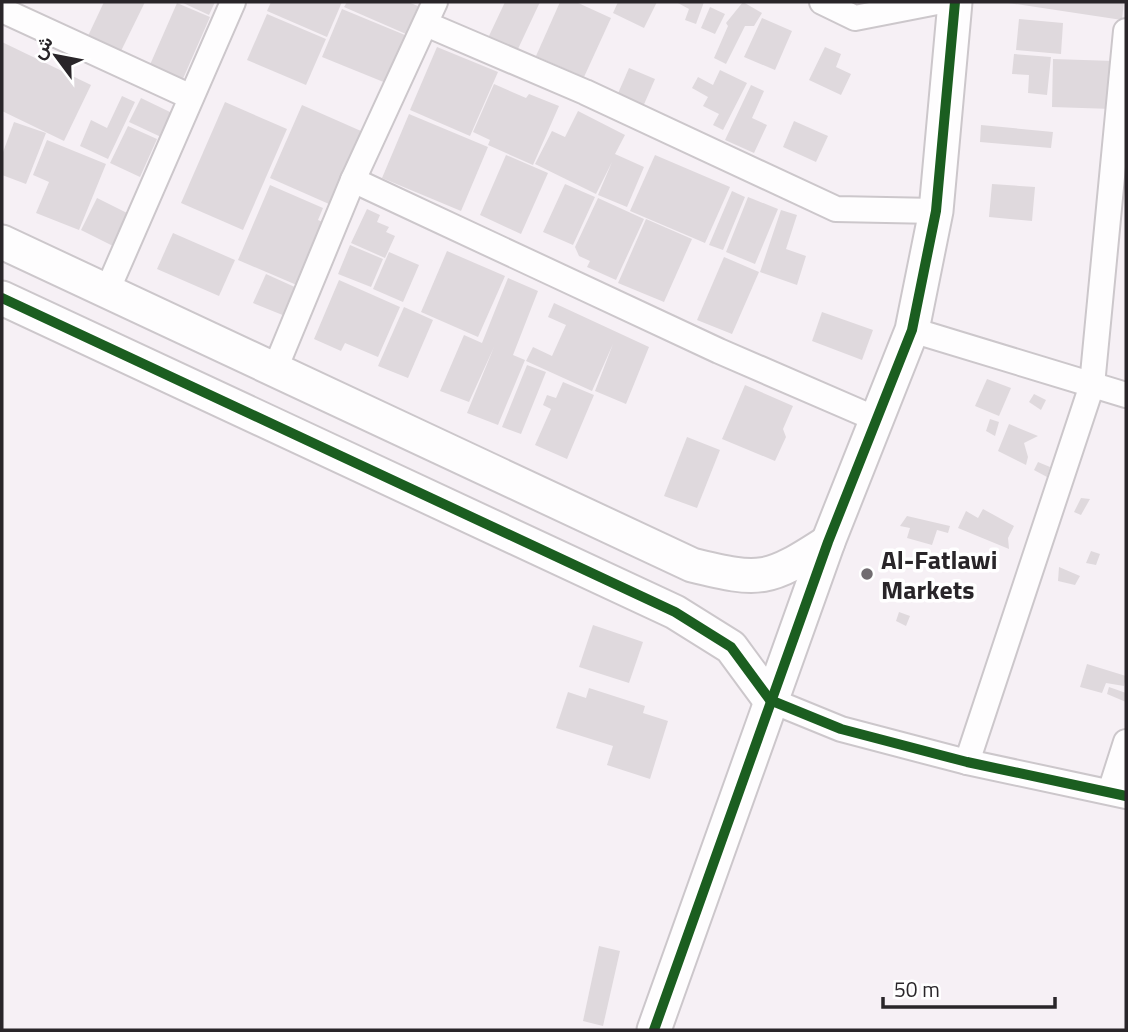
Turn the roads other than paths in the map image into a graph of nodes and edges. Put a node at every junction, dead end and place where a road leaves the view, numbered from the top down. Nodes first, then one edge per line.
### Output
1 (233, 2) edge
2 (822, 2) edge
3 (937, 2) edge
4 (955, 2) edge
5 (2, 10) edge
6 (430, 13) edge
7 (1126, 31) edge
8 (191, 97) junction
9 (353, 180) junction
10 (936, 211) junction
11 (2, 243) edge
12 (107, 291) junction
13 (2, 298) edge
14 (912, 330) junction
15 (275, 369) junction
16 (1092, 384) junction
17 (1126, 395) edge
18 (876, 419) junction
19 (828, 542) junction
20 (692, 565) junction
21 (675, 612) junction
22 (770, 701) junction
23 (1126, 743) edge
24 (967, 762) junction
25 (1118, 794) edge
26 (654, 1030) edge

1 - 8 street
2 - 3 street
4 - 10 street
5 - 8 street
6 - 9 street
6 - 10 street
7 - 16 street
8 - 12 street
9 - 15 street
9 - 18 street
10 - 14 street
11 - 12 street
12 - 15 street
13 - 21 street
14 - 16 street
14 - 18 street
15 - 20 street
16 - 17 street
16 - 24 street
18 - 19 street
19 - 20 street
19 - 22 street
20 - 21 street
21 - 22 street
22 - 24 street
22 - 26 street
23 - 25 street
24 - 25 street

